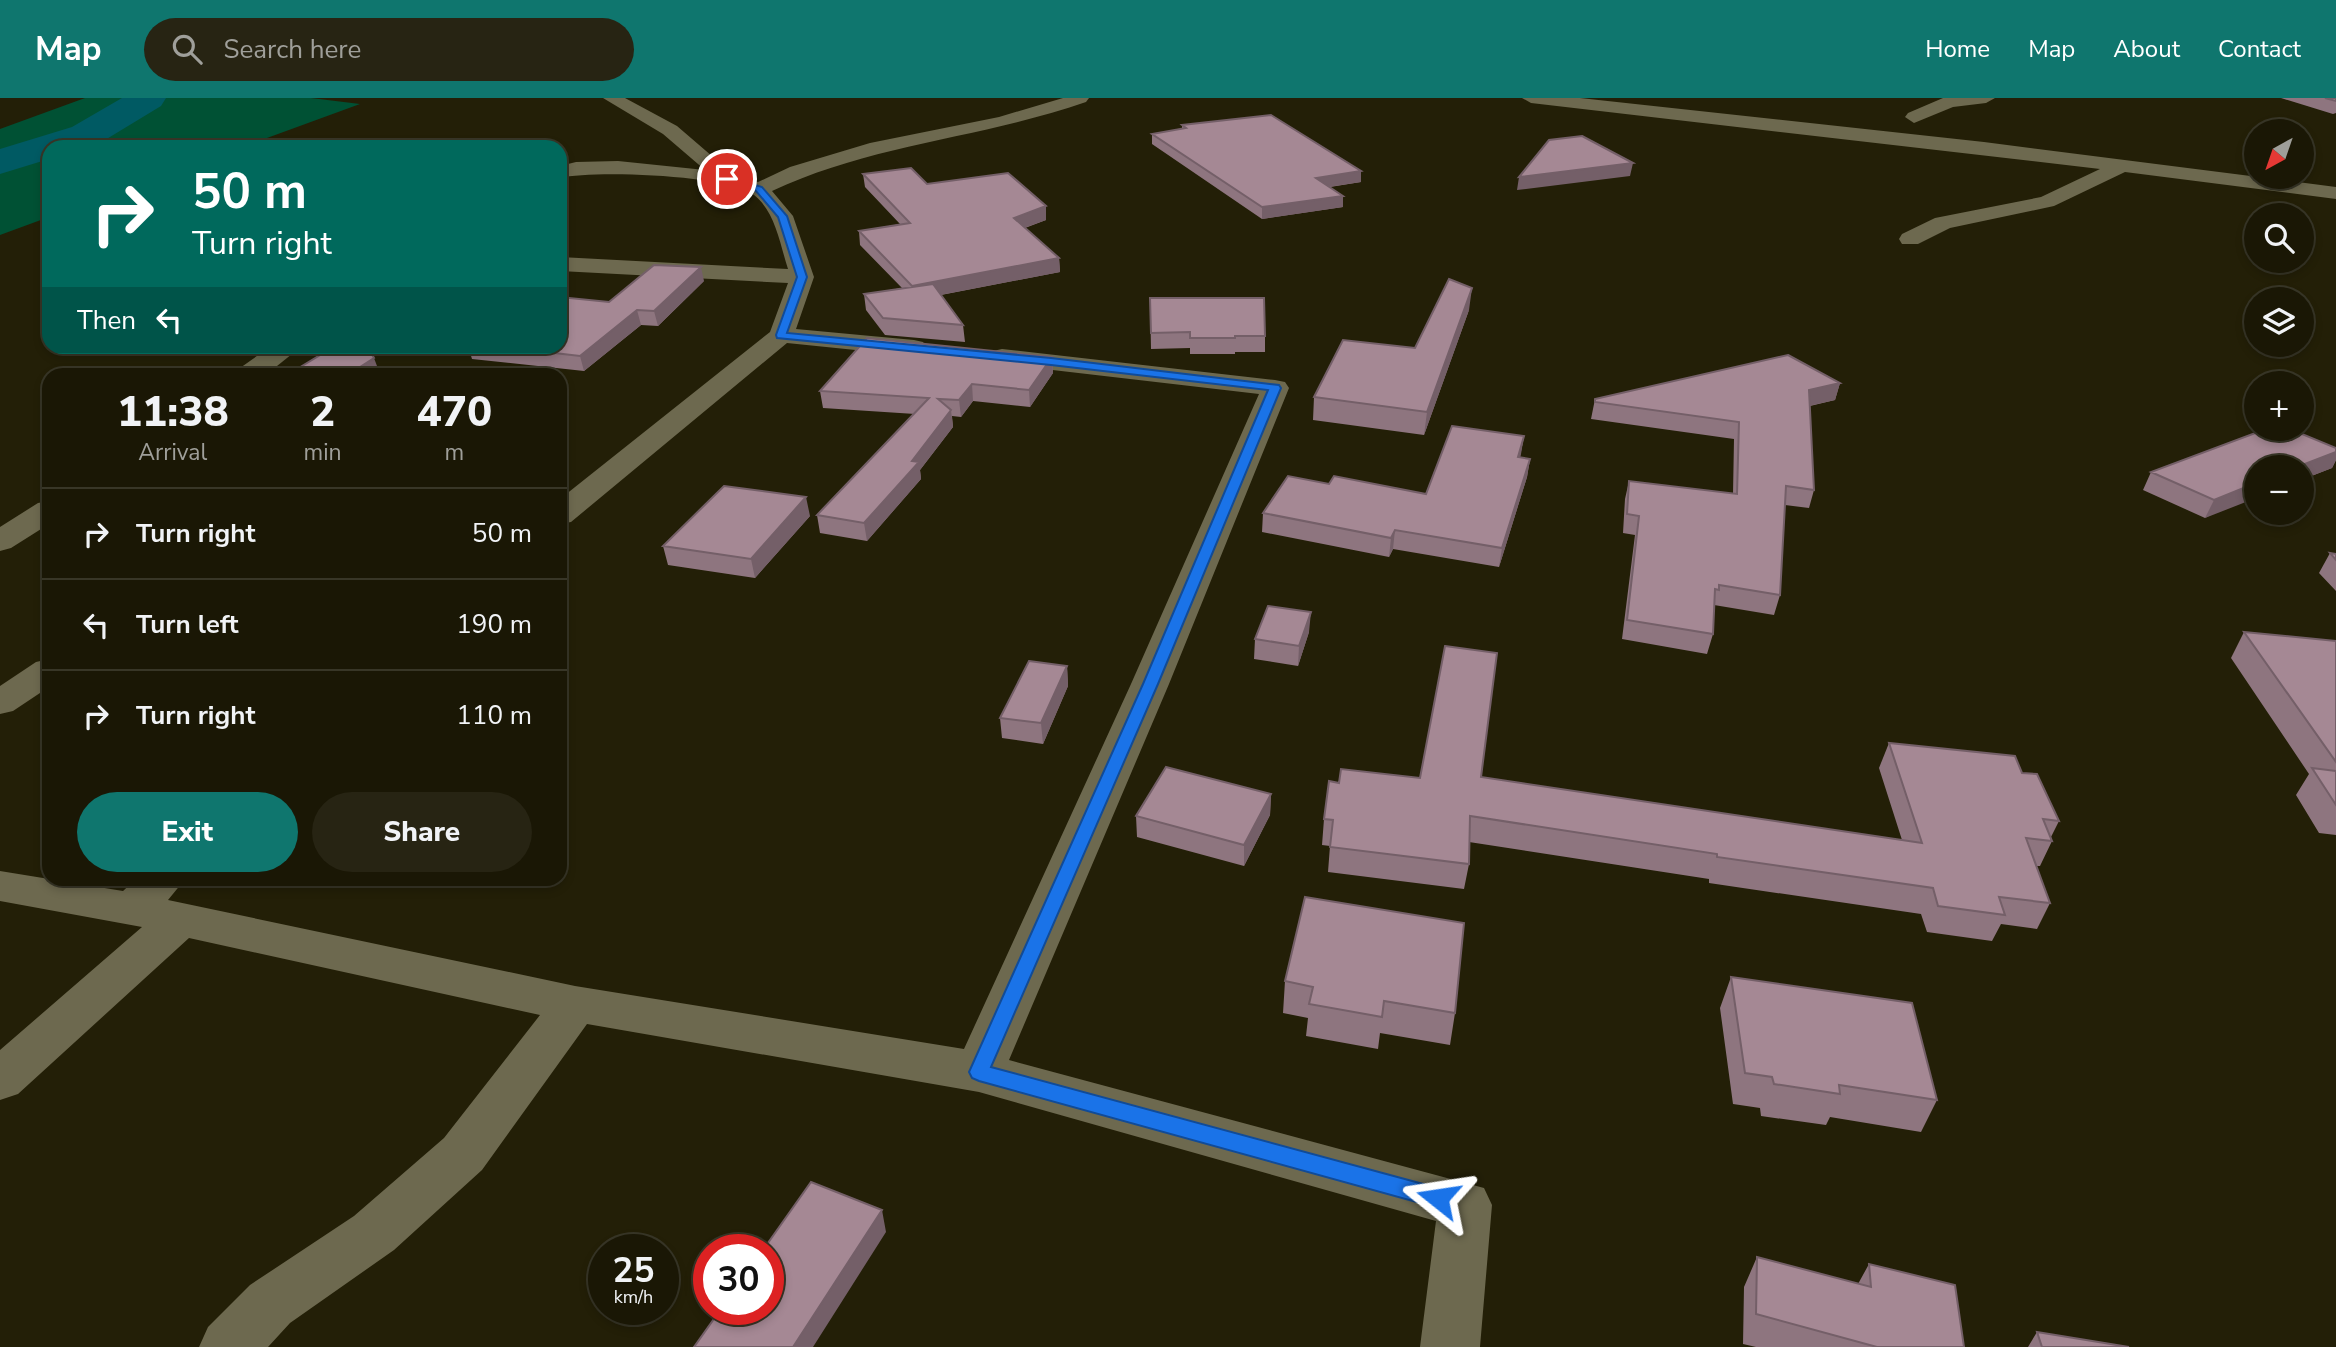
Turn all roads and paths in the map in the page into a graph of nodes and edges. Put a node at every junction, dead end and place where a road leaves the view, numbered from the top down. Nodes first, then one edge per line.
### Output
1 (612, 98) edge
2 (1080, 98) edge
3 (1531, 98) edge
4 (1986, 98) edge
5 (1914, 117) dead end
6 (2120, 167) junction
7 (567, 170) edge
8 (727, 179) junction
9 (759, 189) junction
10 (2336, 193) edge
11 (1910, 239) dead end
12 (567, 264) edge
13 (802, 277) junction
14 (781, 335) junction
15 (930, 350) edge
16 (278, 354) edge
17 (984, 355) edge
18 (258, 368) edge
19 (567, 510) edge
20 (42, 514) edge
21 (0, 541) edge
22 (42, 675) edge
23 (0, 703) edge
24 (0, 886) edge
25 (159, 902) edge
26 (575, 1004) junction
27 (979, 1072) junction
28 (0, 1080) edge
29 (229, 1347) edge
30 (1450, 1347) edge

1 - 8 street
2 - 9 street
3 - 6 street
4 - 5 street
6 - 10 street
6 - 11 street
7 - 8 street
8 - 9 street
9 - 13 street
12 - 13 street
13 - 14 street
14 - 15 street
14 - 19 street
16 - 18 street
17 - 27 street
20 - 21 street
22 - 23 street
24 - 25 street
25 - 26 street
25 - 28 street
26 - 27 street
26 - 29 street
27 - 30 street

